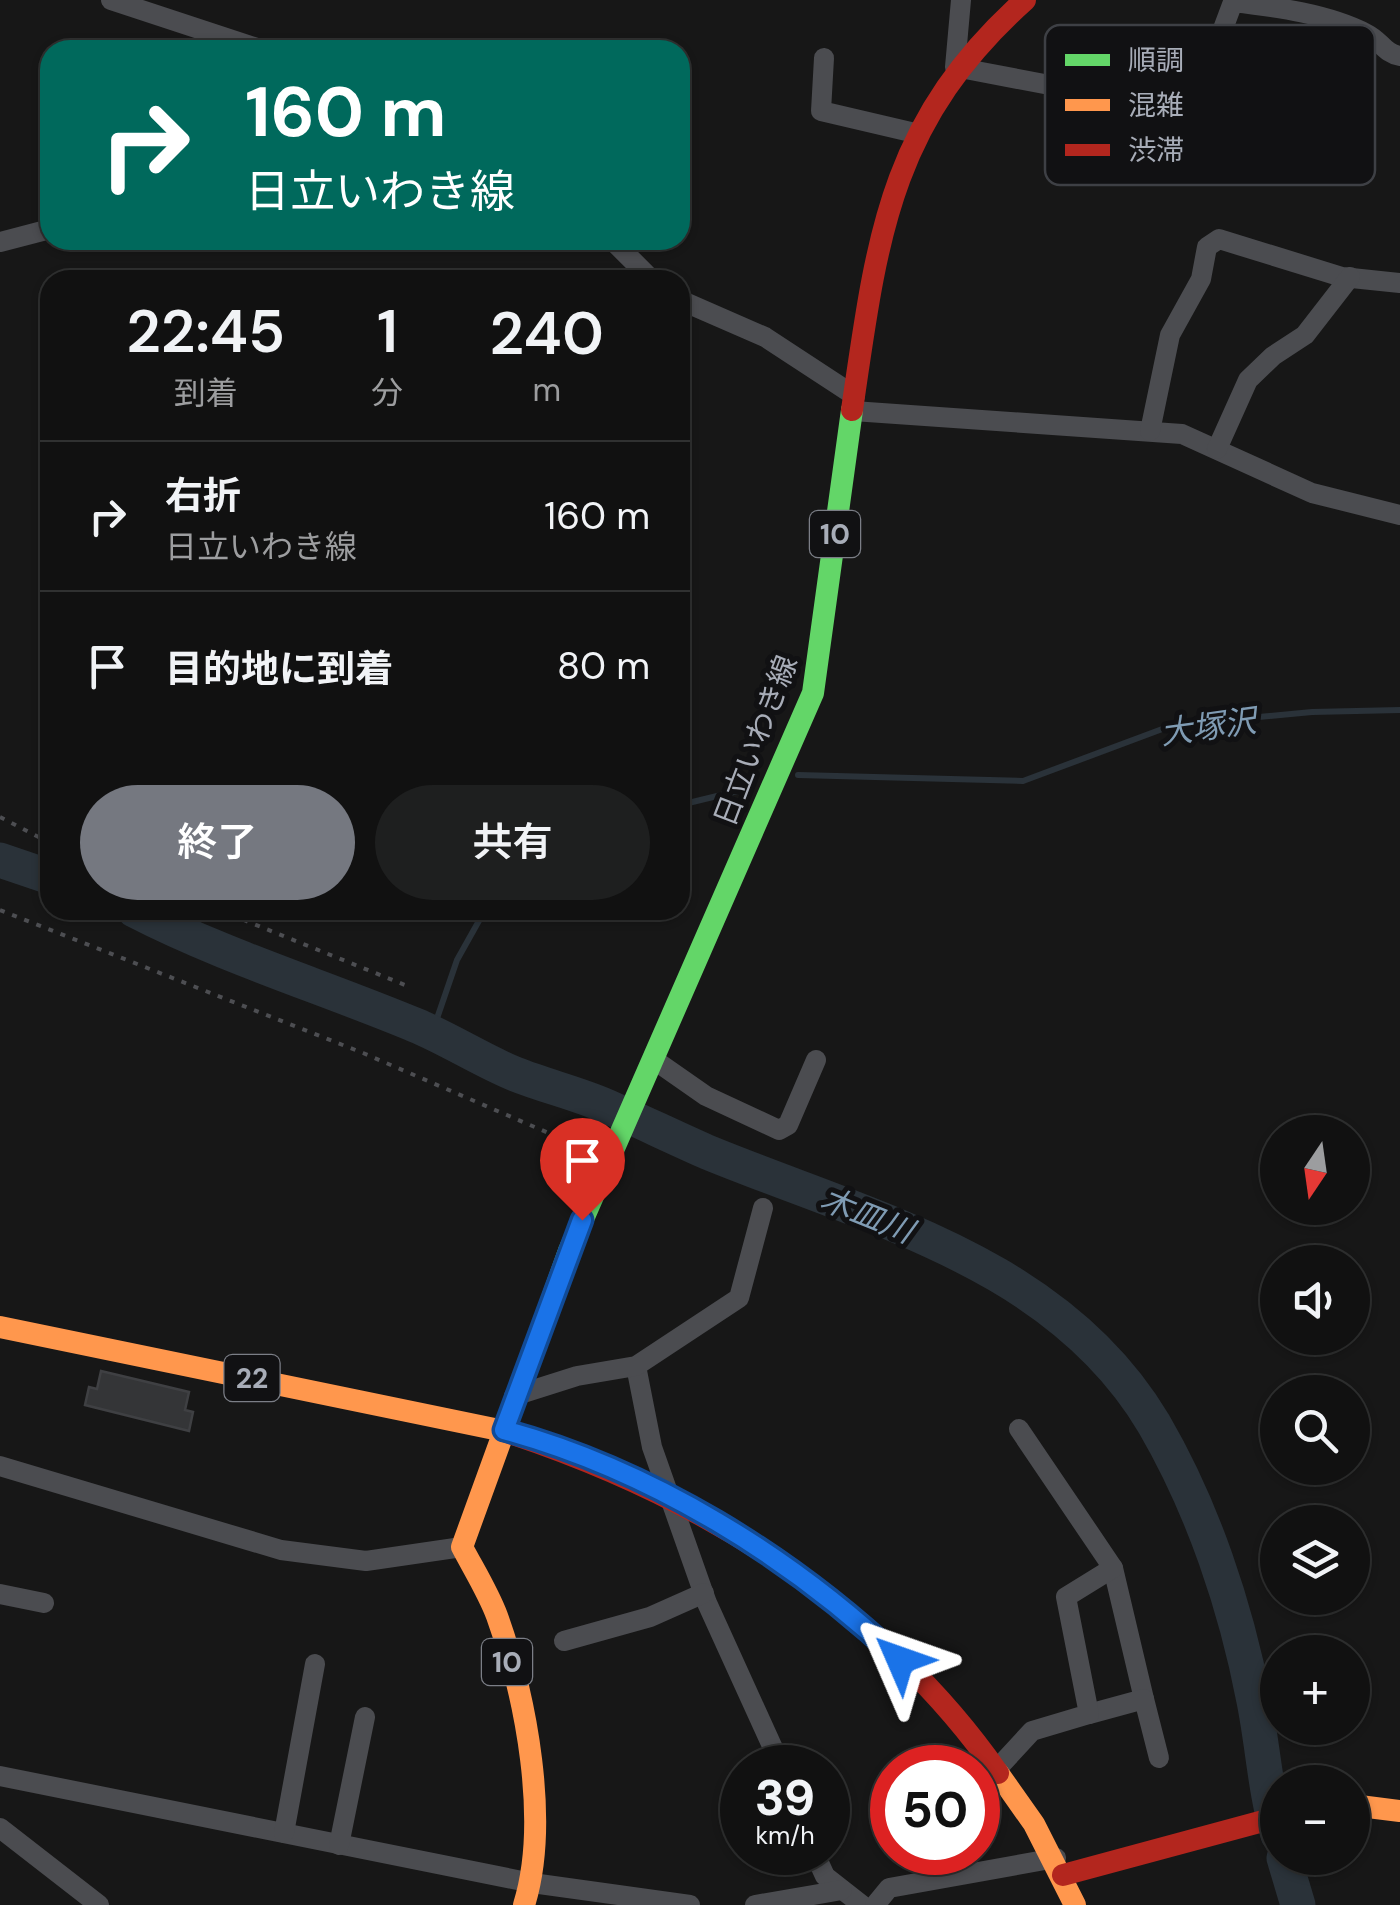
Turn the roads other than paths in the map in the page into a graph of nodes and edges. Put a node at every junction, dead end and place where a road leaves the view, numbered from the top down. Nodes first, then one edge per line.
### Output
1 (111, 0) edge
2 (961, 0) edge
3 (1025, 0) edge
4 (1224, 25) edge
5 (1337, 25) edge
6 (233, 40) edge
7 (1375, 40) edge
8 (1400, 56) edge
9 (824, 58) dead end
10 (956, 67) junction
11 (1045, 84) edge
12 (915, 133) junction
13 (40, 231) edge
14 (0, 242) edge
15 (622, 250) edge
16 (642, 270) edge
17 (1350, 277) junction
18 (1400, 283) edge
19 (690, 304) edge
20 (854, 403) junction
21 (1150, 431) junction
22 (1217, 449) junction
23 (1400, 516) edge
24 (816, 1060) dead end
25 (648, 1070) junction
26 (763, 1208) dead end
27 (0, 1327) edge
28 (636, 1366) junction
29 (514, 1396) junction
30 (1020, 1429) dead end
31 (504, 1430) junction
32 (0, 1466) edge
33 (671, 1500) junction
34 (462, 1546) junction
35 (1113, 1568) junction
36 (704, 1593) junction
37 (0, 1594) edge
38 (44, 1602) dead end
39 (564, 1641) dead end
40 (315, 1664) dead end
41 (1144, 1699) junction
42 (1089, 1714) junction
43 (364, 1717) dead end
44 (771, 1745) edge
45 (975, 1745) edge
46 (1158, 1758) dead end
47 (1000, 1766) edge
48 (0, 1776) edge
49 (1000, 1776) edge
50 (1370, 1808) edge
51 (1400, 1812) edge
52 (1260, 1821) edge
53 (0, 1828) edge
54 (284, 1834) junction
55 (340, 1844) junction
56 (1059, 1866) junction
57 (825, 1875) edge
58 (842, 1890) junction
59 (528, 1894) edge
60 (99, 1905) edge
61 (690, 1905) edge
62 (755, 1905) edge
63 (862, 1905) edge
64 (875, 1905) edge
65 (1075, 1905) edge

1 - 6 street
2 - 10 street
3 - 10 main road, 日立いわき線 / 10
4 - 5 street
7 - 8 street
9 - 12 street
10 - 11 street
10 - 12 main road, 日立いわき線 / 10
12 - 20 main road, 日立いわき線 / 10
13 - 14 street
15 - 16 street
17 - 18 street
17 - 21 street
17 - 22 street
19 - 20 street
20 - 21 street
20 - 25 main road, 日立いわき線 / 10
21 - 22 street
22 - 23 street
24 - 25 street
25 - 29 main road, 日立いわき線 / 10
26 - 28 street
27 - 31 main road, 22
28 - 29 street
28 - 33 street
29 - 31 main road, 日立いわき線 / 10
30 - 35 street
31 - 33 main road
31 - 34 main road, 日立いわき線 / 10
32 - 34 street
33 - 36 street
33 - 45 main road
34 - 59 main road, 10
35 - 41 street
35 - 42 street
36 - 39 street
36 - 44 street
37 - 38 street
40 - 54 street
41 - 42 street
41 - 46 street
42 - 47 street
43 - 55 street
48 - 54 street
49 - 56 main road
50 - 51 main road
52 - 56 main road
53 - 60 street
54 - 55 street
55 - 59 street
56 - 64 street
56 - 65 main road
57 - 58 street
58 - 62 street
58 - 63 street
59 - 61 street

